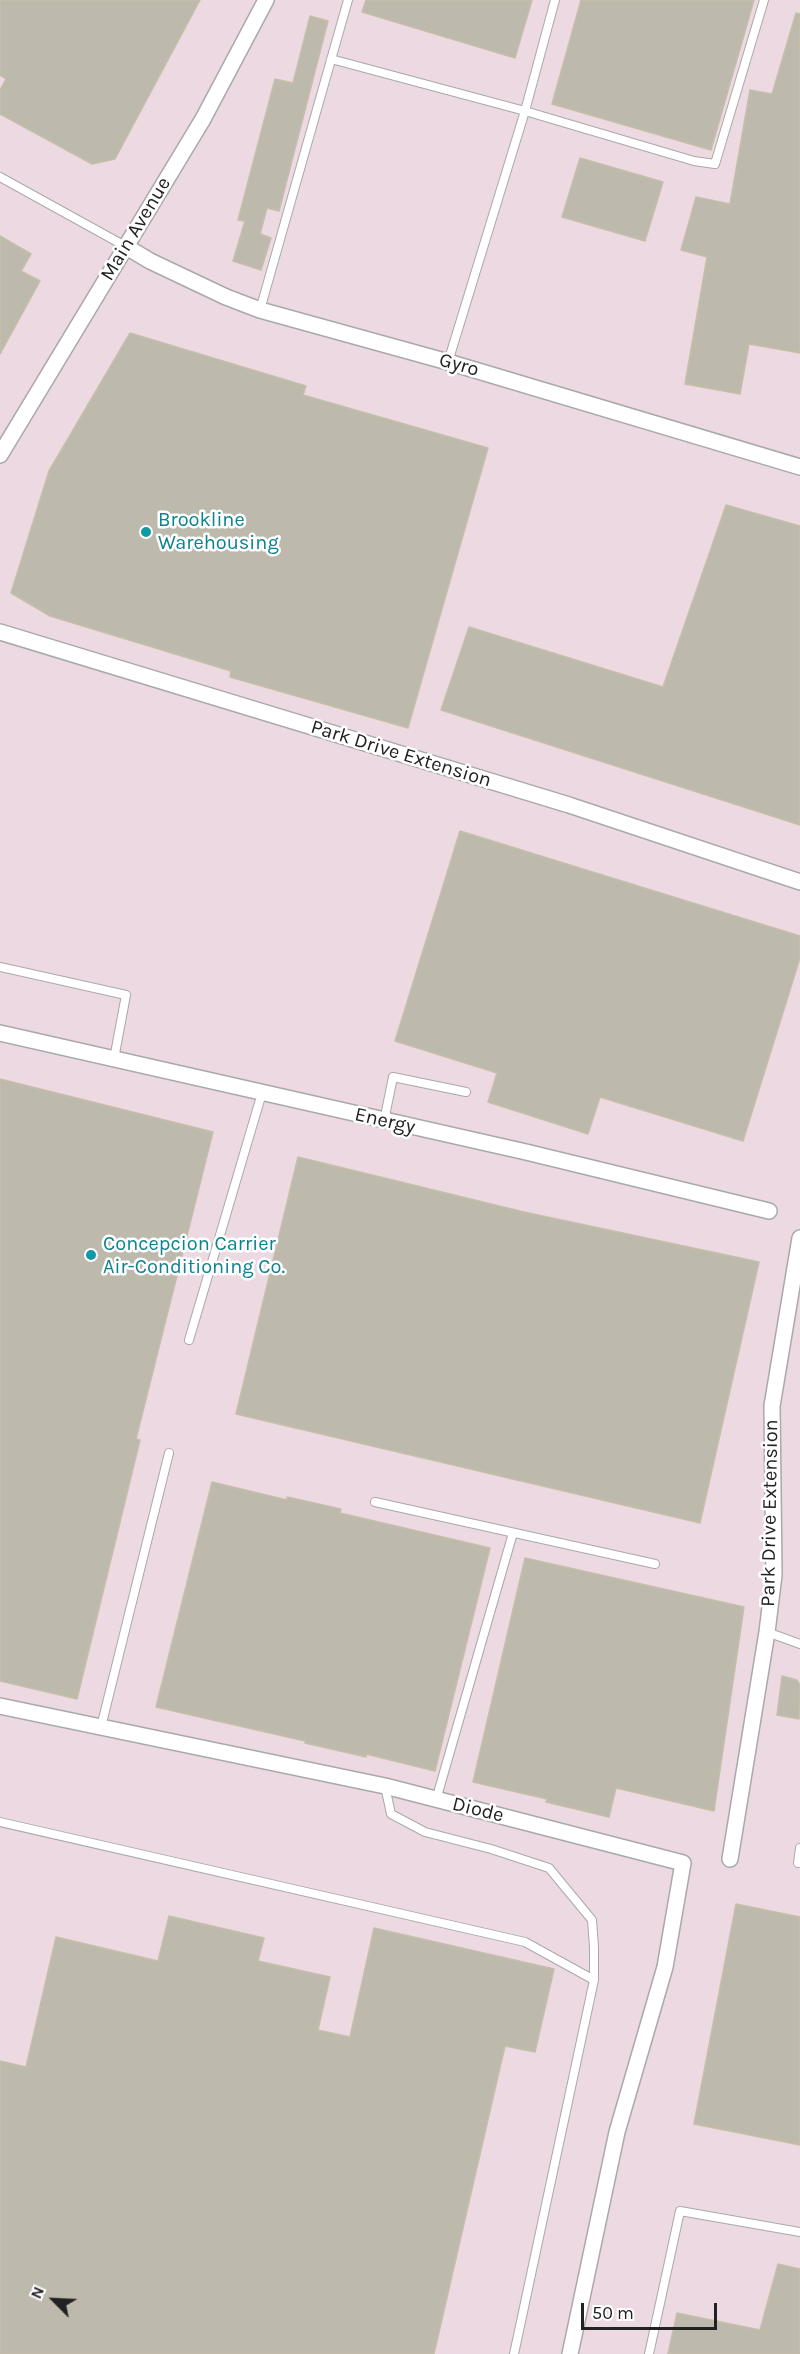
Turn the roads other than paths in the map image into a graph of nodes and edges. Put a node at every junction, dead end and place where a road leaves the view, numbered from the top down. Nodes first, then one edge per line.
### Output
1 (266, 0) edge
2 (348, 0) edge
3 (555, 0) edge
4 (764, 0) edge
5 (331, 59) junction
6 (525, 111) junction
7 (0, 177) edge
8 (125, 246) junction
9 (260, 310) junction
10 (448, 362) junction
11 (0, 455) edge
12 (800, 467) edge
13 (0, 632) edge
14 (800, 882) edge
15 (0, 967) edge
16 (0, 1033) edge
17 (114, 1059) junction
18 (466, 1092) dead end
19 (262, 1093) junction
20 (384, 1121) junction
21 (769, 1211) dead end
22 (800, 1238) edge
23 (797, 1268) edge
24 (189, 1340) dead end
25 (169, 1452) dead end
26 (375, 1502) dead end
27 (513, 1533) junction
28 (655, 1564) dead end
29 (767, 1632) junction
30 (800, 1644) edge
31 (0, 1706) edge
32 (101, 1727) junction
33 (385, 1786) junction
34 (436, 1800) junction
35 (0, 1822) edge
36 (800, 1848) edge
37 (730, 1859) dead end
38 (798, 1863) dead end
39 (594, 1980) junction
40 (800, 2232) edge
41 (514, 2354) edge
42 (570, 2354) edge
43 (649, 2354) edge

1 - 8 street, Main Avenue
2 - 5 lane
3 - 6 lane
4 - 6 lane
5 - 6 lane
5 - 9 lane
6 - 10 lane
7 - 8 lane
8 - 9 street, Gyro
8 - 11 street, Main Avenue
9 - 10 street, Gyro
10 - 12 street, Gyro
13 - 14 street, Park Drive Extension
15 - 17 lane
16 - 17 street, Energy
17 - 19 street, Energy
18 - 20 lane
19 - 20 street, Energy
19 - 24 lane
20 - 21 street, Energy
22 - 23 street, Park Drive Extension
23 - 29 street, Park Drive Extension
25 - 32 lane
26 - 27 lane
27 - 28 lane
27 - 34 lane
29 - 30 lane
29 - 37 street, Park Drive Extension
31 - 32 street, Diode
32 - 33 street, Diode
33 - 34 street, Diode
33 - 39 lane
34 - 42 street, Diode
35 - 39 lane
36 - 38 lane
39 - 41 lane
40 - 43 lane

